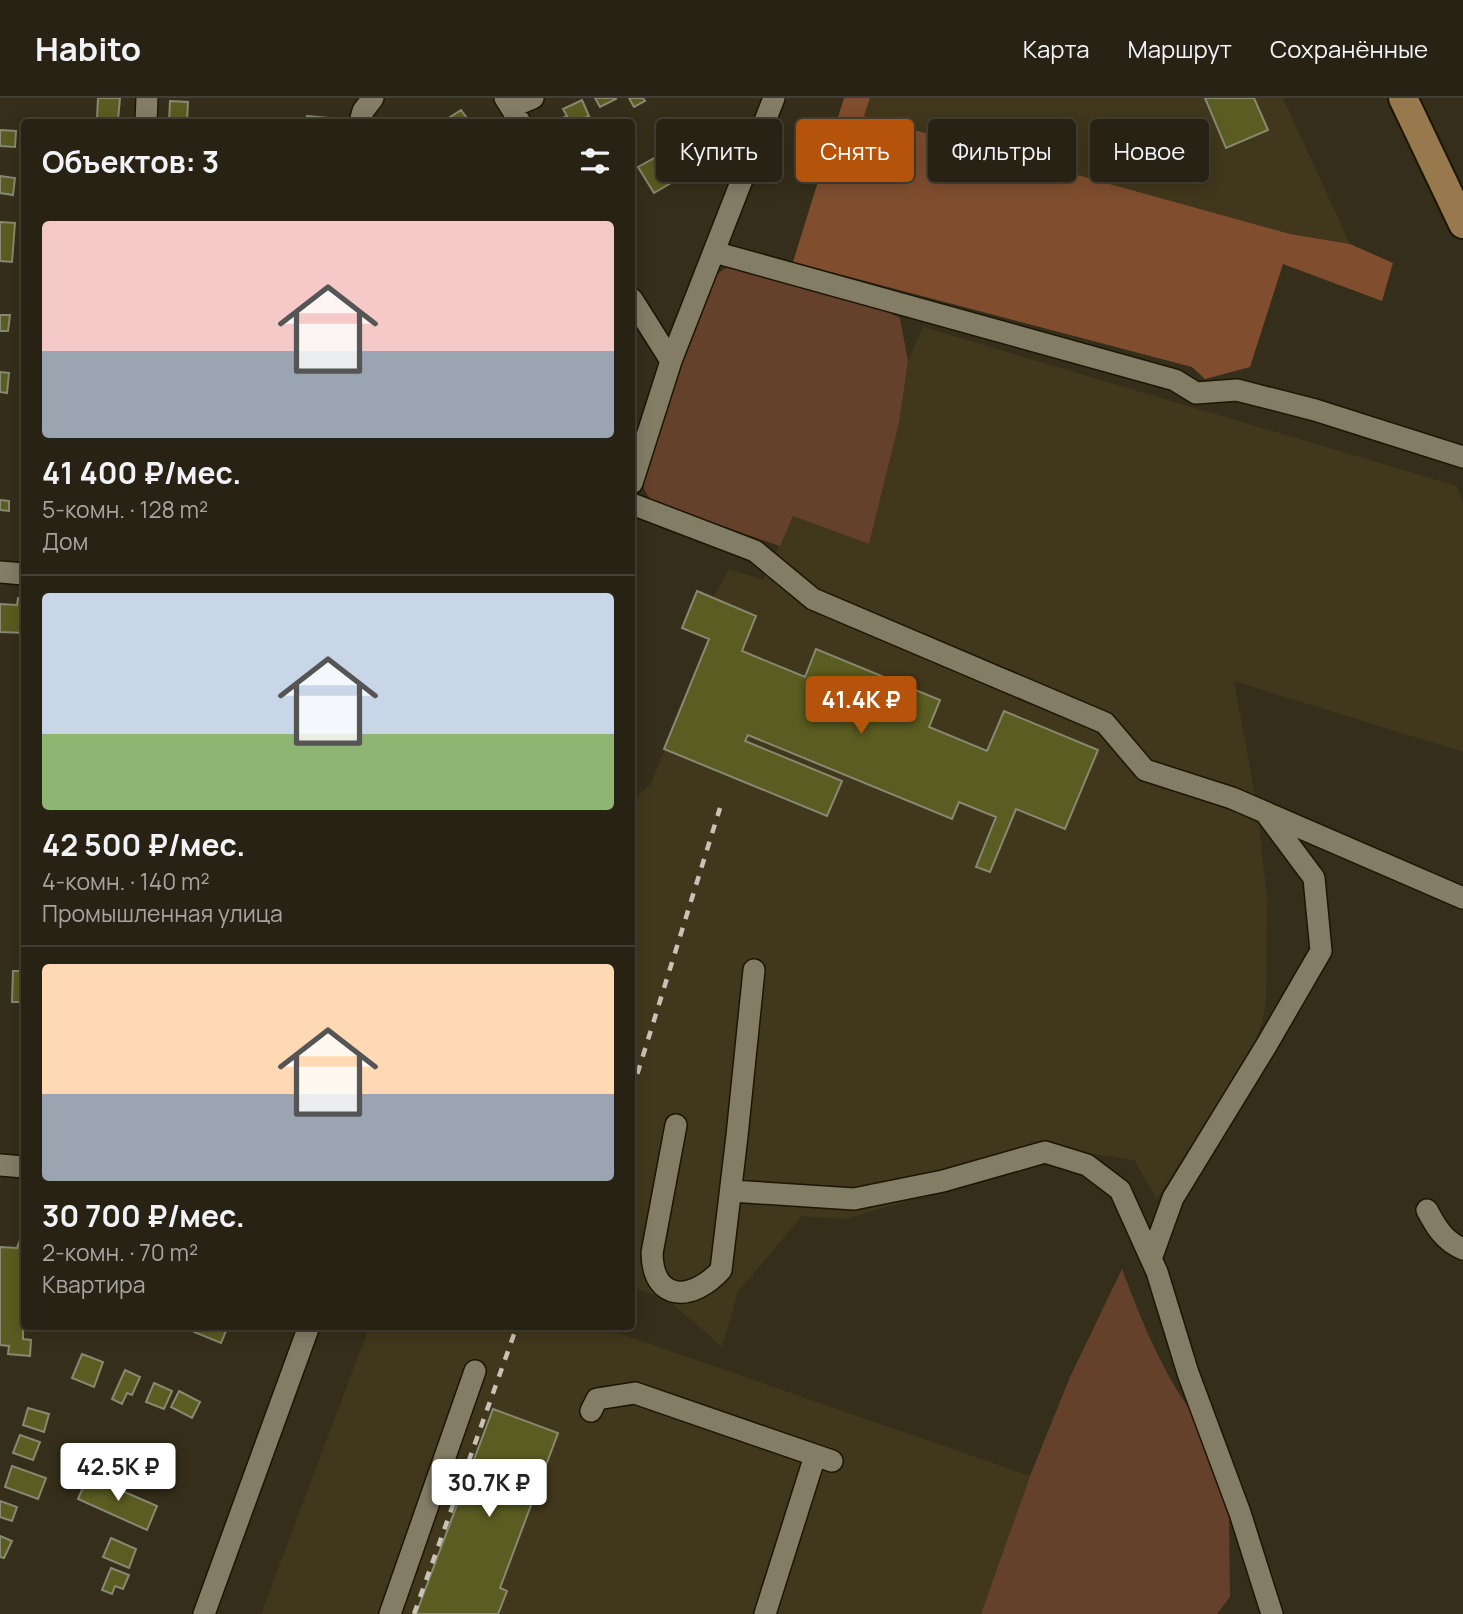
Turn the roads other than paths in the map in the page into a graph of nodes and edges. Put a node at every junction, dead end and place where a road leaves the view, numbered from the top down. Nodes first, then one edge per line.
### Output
1 (147, 98) edge
2 (373, 98) edge
3 (533, 98) edge
4 (774, 98) edge
5 (1403, 98) edge
6 (512, 109) edge
7 (145, 119) edge
8 (361, 119) edge
9 (1463, 225) edge
10 (714, 252) junction
11 (635, 304) edge
12 (671, 361) junction
13 (1463, 457) edge
14 (635, 474) edge
15 (635, 505) edge
16 (0, 572) edge
17 (21, 574) edge
18 (1266, 813) junction
19 (1463, 898) edge
20 (754, 970) dead end
21 (676, 1125) dead end
22 (0, 1165) edge
23 (21, 1167) edge
24 (731, 1191) junction
25 (1427, 1210) dead end
26 (1463, 1249) edge
27 (1152, 1259) junction
28 (308, 1330) edge
29 (475, 1371) dead end
30 (591, 1411) dead end
31 (204, 1614) edge
32 (390, 1614) edge
33 (765, 1614) edge
34 (1272, 1614) edge

1 - 7 street
2 - 8 street
3 - 6 street
4 - 10 street
5 - 9 main road
10 - 12 street
10 - 13 street
11 - 12 street
12 - 14 street
15 - 18 street
16 - 17 street
18 - 19 street
18 - 27 street
20 - 24 street
21 - 24 street
22 - 23 street
24 - 27 street
25 - 26 street
27 - 34 street
28 - 31 street
29 - 32 street
30 - 33 street

